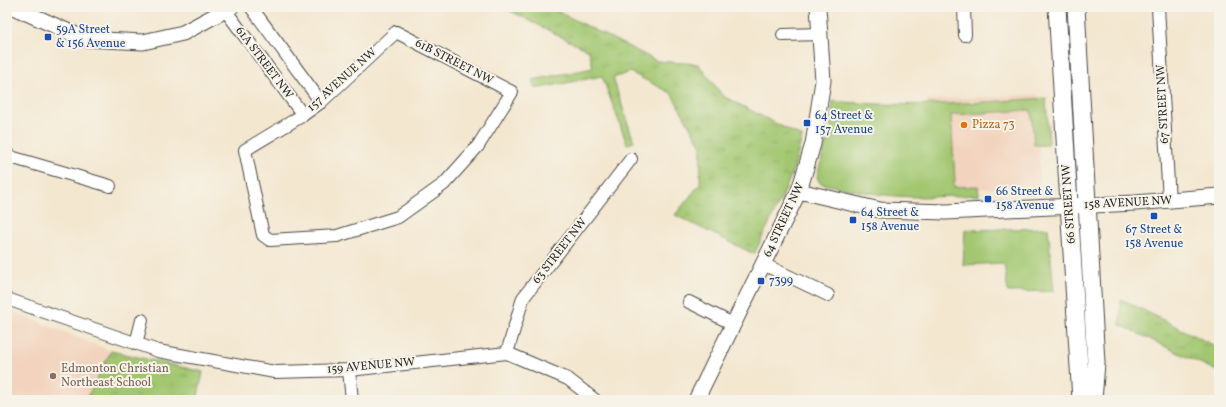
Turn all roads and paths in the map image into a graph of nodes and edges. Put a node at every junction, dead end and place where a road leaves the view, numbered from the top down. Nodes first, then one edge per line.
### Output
1 (13, 7) edge
2 (250, 7) edge
3 (818, 7) edge
4 (964, 7) edge
5 (1057, 7) edge
6 (1076, 7) edge
7 (1158, 7) edge
8 (228, 9) edge
9 (396, 32) joint
10 (821, 34) junction
11 (783, 35) dead end
12 (965, 35) dead end
13 (321, 102) junction
14 (303, 115) junction
15 (245, 150) joint
16 (7, 154) edge
17 (631, 159) dead end
18 (110, 186) dead end
19 (799, 191) junction
20 (1219, 196) edge
21 (1169, 201) junction
22 (1087, 205) junction
23 (1069, 206) junction
24 (763, 264) junction
25 (828, 295) dead end
26 (7, 299) edge
27 (689, 302) dead end
28 (142, 320) dead end
29 (734, 324) junction
30 (136, 344) junction
31 (507, 353) junction
32 (349, 370) junction
33 (352, 400) edge
34 (595, 400) edge
35 (696, 400) edge
36 (1081, 400) edge
37 (1094, 400) edge

1 - 8 street
2 - 13 street, 61A STREET NW
3 - 10 street, 64 STREET NW
4 - 12 street
5 - 23 main road, 66 STREET NW
6 - 22 main road, 66 STREET NW
7 - 21 street, 67 STREET NW
8 - 14 street, 61A STREET NW
9 - 13 street, 157 AVENUE NW
9 - 15 street, 61B STREET NW
10 - 11 street
10 - 19 street, 64 STREET NW
13 - 14 street, 157 AVENUE NW
14 - 15 street, 157 AVENUE NW
16 - 18 street
17 - 31 street, 63 STREET NW
19 - 23 street, 158 AVENUE NW
19 - 24 street, 64 STREET NW
20 - 21 street, 158 AVENUE NW
21 - 22 street, 158 AVENUE NW
22 - 23 street, 158 AVENUE NW
22 - 37 main road, 66 STREET NW
23 - 36 main road, 66 STREET NW
24 - 25 street, 64 STREET NW
24 - 29 street, 64 STREET NW
26 - 30 street, 159 AVENUE NW
27 - 29 street
28 - 30 street
29 - 35 street, 64 STREET NW
30 - 32 street, 159 AVENUE NW
31 - 32 street, 159 AVENUE NW
31 - 34 street, 159 AVENUE NW
32 - 33 street

